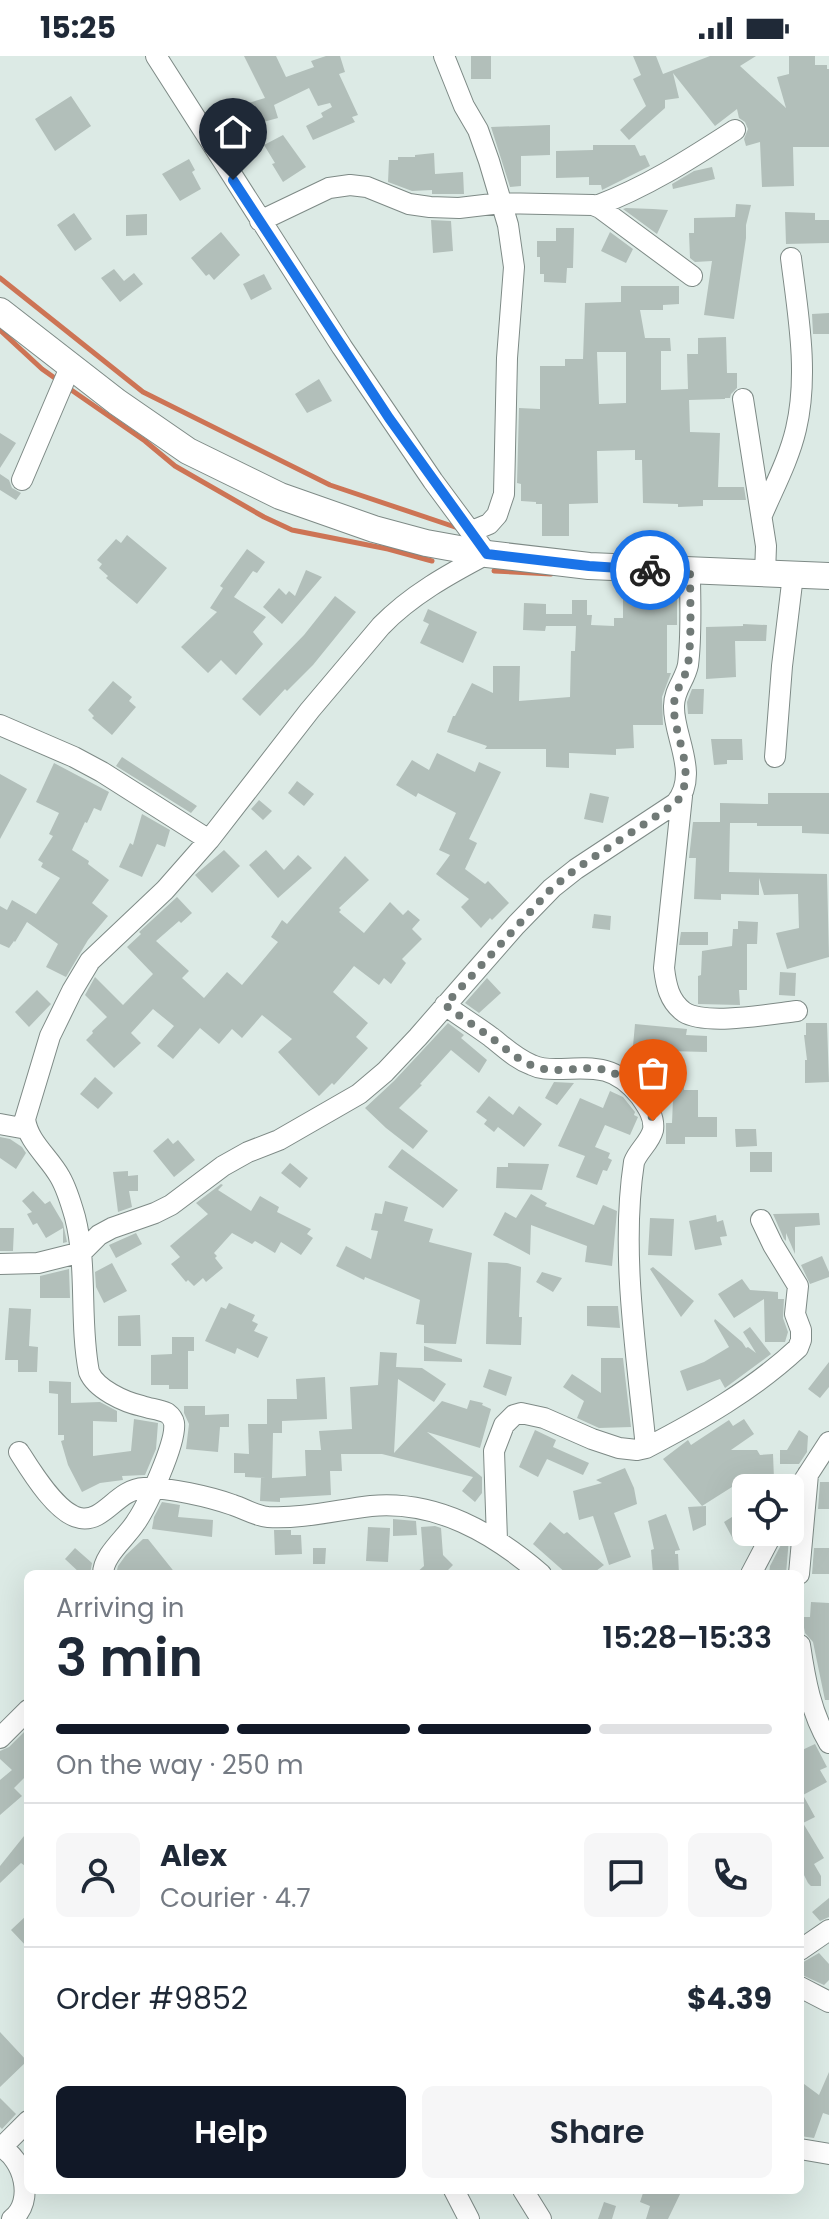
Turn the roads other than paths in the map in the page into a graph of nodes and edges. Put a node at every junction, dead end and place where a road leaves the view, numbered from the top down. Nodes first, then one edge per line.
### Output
1 (156, 56) edge
2 (444, 56) edge
3 (735, 130) dead end
4 (501, 203) junction
5 (596, 206) junction
6 (260, 221) junction
7 (791, 258) dead end
8 (692, 276) dead end
9 (0, 311) edge
10 (71, 365) junction
11 (743, 399) dead end
12 (22, 480) dead end
13 (762, 515) junction
14 (472, 531) junction
15 (487, 554) junction
16 (690, 571) junction
17 (765, 574) junction
18 (793, 575) junction
19 (829, 576) edge
20 (0, 725) edge
21 (775, 757) dead end
22 (682, 796) junction
23 (209, 840) junction
24 (445, 1005) junction
25 (797, 1011) dead end
26 (0, 1124) edge
27 (27, 1129) junction
28 (761, 1220) dead end
29 (82, 1252) junction
30 (0, 1264) edge
31 (829, 1442) edge
32 (646, 1448) junction
33 (19, 1452) dead end
34 (808, 1474) junction
35 (804, 1480) edge
36 (154, 1488) junction
37 (497, 1540) junction
38 (766, 1546) edge
39 (103, 1570) edge
40 (536, 1570) edge
41 (753, 1570) edge
42 (799, 1570) edge
43 (804, 1668) edge
44 (24, 1714) edge
45 (0, 1738) edge
46 (829, 1743) edge
47 (829, 1930) edge
48 (804, 1947) edge
49 (804, 1989) edge
50 (829, 2002) edge
51 (24, 2125) edge
52 (1, 2147) edge
53 (804, 2150) edge
54 (829, 2154) edge
55 (456, 2194) edge
56 (525, 2194) edge
57 (18, 2217) edge
58 (469, 2219) edge
59 (541, 2219) edge

1 - 6 street
2 - 4 street
3 - 5 street
4 - 5 street
4 - 6 street
4 - 14 street
5 - 8 street
6 - 14 street
7 - 13 street
9 - 10 main road
10 - 12 street
10 - 15 main road
11 - 13 street
13 - 17 street
14 - 15 street
15 - 16 main road
15 - 23 street
16 - 17 main road
16 - 22 street
17 - 18 main road
18 - 19 main road
18 - 21 street
20 - 23 street
22 - 24 street
22 - 25 street
23 - 27 street
24 - 29 street
24 - 32 street
26 - 27 street
27 - 29 street
28 - 32 street
29 - 30 street
29 - 36 street
31 - 34 street
32 - 37 street
33 - 36 street
34 - 35 street
34 - 42 street
36 - 37 street
36 - 39 street
37 - 40 street
38 - 41 street
43 - 46 street
44 - 45 street
47 - 48 street
49 - 50 street
51 - 52 street
52 - 57 street
53 - 54 street
55 - 58 street
56 - 59 street

